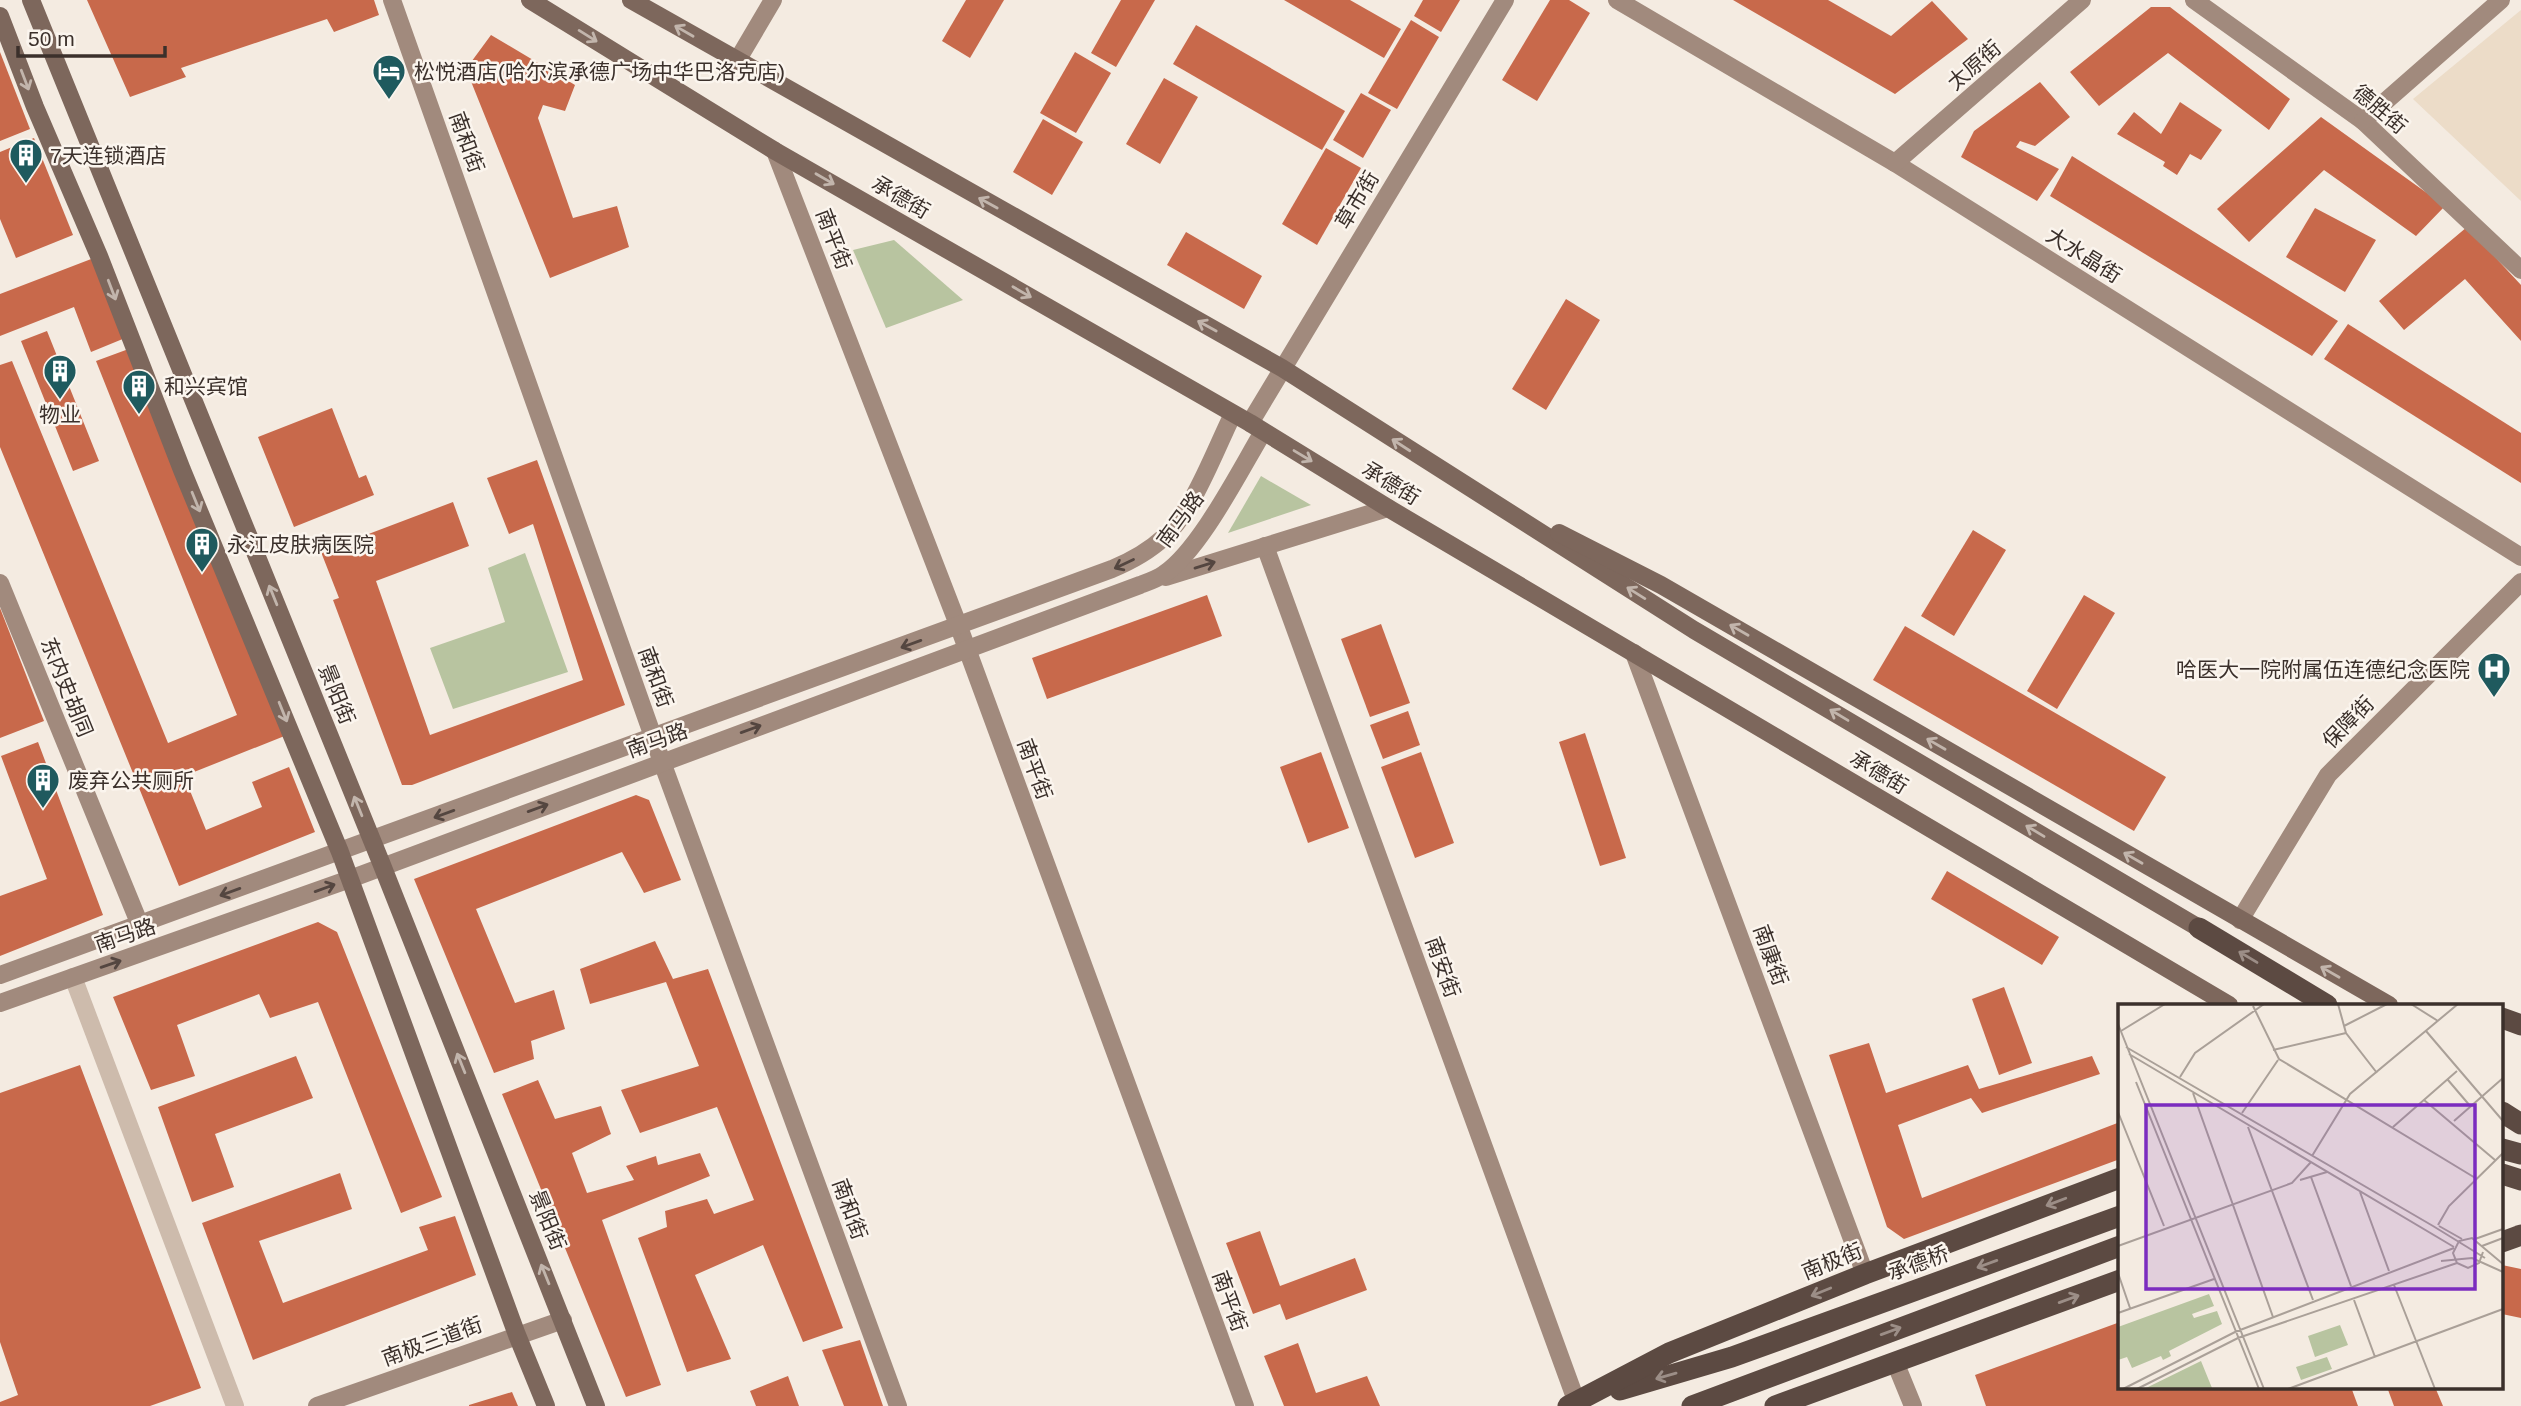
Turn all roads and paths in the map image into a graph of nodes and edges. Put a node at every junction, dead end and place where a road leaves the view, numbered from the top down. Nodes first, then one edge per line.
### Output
1 (31, 0) edge
2 (392, 0) edge
3 (530, 0) edge
4 (631, 0) edge
5 (773, 0) edge
6 (1504, 0) edge
7 (1617, 0) edge
8 (2082, 0) edge
9 (2194, 0) edge
10 (2493, 3) edge
11 (0, 16) edge
12 (737, 61) junction
13 (2363, 121) junction
14 (775, 150) junction
15 (1895, 163) junction
16 (2521, 270) edge
17 (1282, 368) junction
18 (1233, 414) junction
19 (1257, 428) junction
20 (1459, 482) junction
21 (1388, 508) junction
22 (1265, 546) junction
23 (2521, 557) edge
24 (2521, 582) edge
25 (0, 583) edge
26 (1140, 585) junction
27 (959, 627) junction
28 (967, 649) junction
29 (1634, 653) junction
30 (654, 738) junction
31 (662, 762) junction
32 (372, 841) junction
33 (341, 852) junction
34 (382, 865) junction
35 (350, 879) junction
36 (2240, 920) junction
37 (140, 925) junction
38 (2199, 928) joint
39 (0, 975) edge
40 (73, 977) junction
41 (0, 1003) edge
42 (2227, 1004) edge
43 (2325, 1004) edge
44 (2387, 1004) edge
45 (2504, 1019) edge
46 (2521, 1025) edge
47 (2504, 1113) edge
48 (2521, 1124) edge
49 (2504, 1150) edge
50 (2521, 1154) edge
51 (2504, 1175) edge
52 (2118, 1179) edge
53 (2521, 1180) edge
54 (2118, 1217) edge
55 (2521, 1235) edge
56 (2504, 1241) edge
57 (2118, 1247) edge
58 (1865, 1274) junction
59 (2118, 1281) edge
60 (563, 1320) junction
61 (517, 1335) junction
62 (1895, 1362) junction
63 (1573, 1404) edge
64 (235, 1406) edge
65 (317, 1406) edge
66 (546, 1406) edge
67 (596, 1406) edge
68 (898, 1406) edge
69 (1245, 1406) edge
70 (1692, 1406) edge
71 (1775, 1406) edge
72 (1913, 1406) edge

32 -> 1 main road, 景阳街
2 - 30 street, 南和街
3 -> 14 main road, 承德街
12 -> 4 main road
5 - 12 street
6 - 17 street, 草市街
7 - 15 street, 大水晶街
8 - 15 street, 太原街
9 - 13 street, 德胜街
10 - 13 street
11 -> 33 main road
17 -> 12 main road
13 - 16 street, 德胜街
14 -> 18 main road, 承德街
14 - 27 street, 南平街
15 - 23 street, 大水晶街
17 - 19 street, 草市街
20 -> 17 main road
18 - 19 main road, 承德街
18 -> 27 street, 南马路
19 -> 21 main road, 承德街
19 - 26 street, 南马路
36 -> 20 main road
38 -> 20 main road
21 - 22 street
21 - 29 main road, 承德街
26 -> 22 street
22 - 63 street, 南安街
24 - 36 street, 保障街
25 - 37 street, 东内史胡同
26 - 28 street, 南马路
27 - 28 street, 南平街
27 -> 30 street, 南马路
31 -> 28 street, 南马路
28 - 69 street, 南平街
29 - 42 main road, 承德街
29 - 58 street, 南康街
30 - 31 street, 南和街
30 -> 32 street, 南马路
34 -> 31 street, 南马路
31 - 68 street, 南和街
32 - 33 street, 南马路
32 - 34 main road, 景阳街
33 - 35 main road
33 -> 37 street, 南马路
34 - 35 street, 南马路
60 -> 34 main road, 景阳街
40 -> 35 street, 南马路
35 - 61 main road
44 -> 36 main road
37 - 39 street, 南马路
43 -> 38 highway
40 - 41 street, 南马路
40 - 64 street
45 - 46 highway
47 - 48 highway
49 - 50 highway
51 - 53 highway
52 -> 58 highway, 南极街
54 -> 63 highway, 承德桥
55 - 56 highway
70 -> 57 highway
58 -> 63 highway, 南极街
62 -> 59 highway
60 - 61 street, 南极三道街
60 - 67 main road, 景阳街
61 - 65 street, 南极三道街
61 - 66 main road
62 - 71 highway
62 - 72 street

